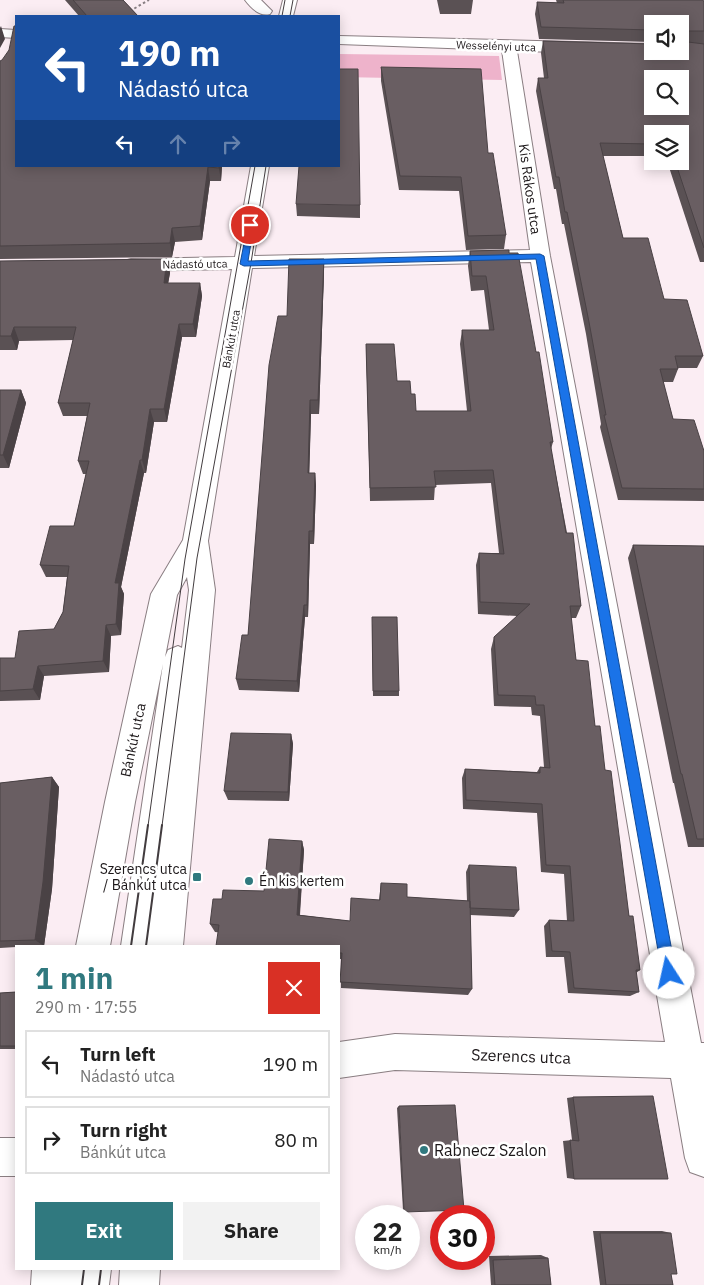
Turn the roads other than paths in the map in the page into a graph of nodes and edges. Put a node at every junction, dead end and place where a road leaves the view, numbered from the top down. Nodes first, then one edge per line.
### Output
1 (252, 0) edge
2 (290, 0) edge
3 (265, 11) dead end
4 (286, 15) edge
5 (0, 33) edge
6 (15, 34) edge
7 (15, 36) edge
8 (340, 40) edge
9 (509, 46) junction
10 (644, 49) edge
11 (8, 51) edge
12 (260, 167) edge
13 (540, 256) junction
14 (244, 264) junction
15 (116, 265) edge
16 (195, 541) junction
17 (93, 945) edge
18 (138, 945) edge
19 (166, 945) edge
20 (340, 1060) edge
21 (695, 1061) edge
22 (0, 1157) edge
23 (15, 1157) edge
24 (704, 1158) edge
25 (52, 1270) edge
26 (91, 1270) edge
27 (140, 1270) edge
28 (51, 1285) edge
29 (89, 1285) edge
30 (139, 1285) edge

1 - 3 street
2 - 4 street
5 - 6 street
7 - 11 street
8 - 9 street, Wesselényi utca
9 - 10 street, Wesselényi utca
9 - 13 street, Kis Rákos utca
12 - 14 street, Bánkút utca
13 - 14 street, Nádastó utca
13 - 21 street, Kis Rákos utca
14 - 15 street, Nádastó utca
14 - 16 street, Bánkút utca
16 - 17 street, Bánkút utca
16 - 18 street
16 - 19 street, Bánkút utca
20 - 21 street, Szerencs utca
21 - 24 street, Kis Rákos utca
22 - 23 street
25 - 28 street
26 - 29 street
27 - 30 street

